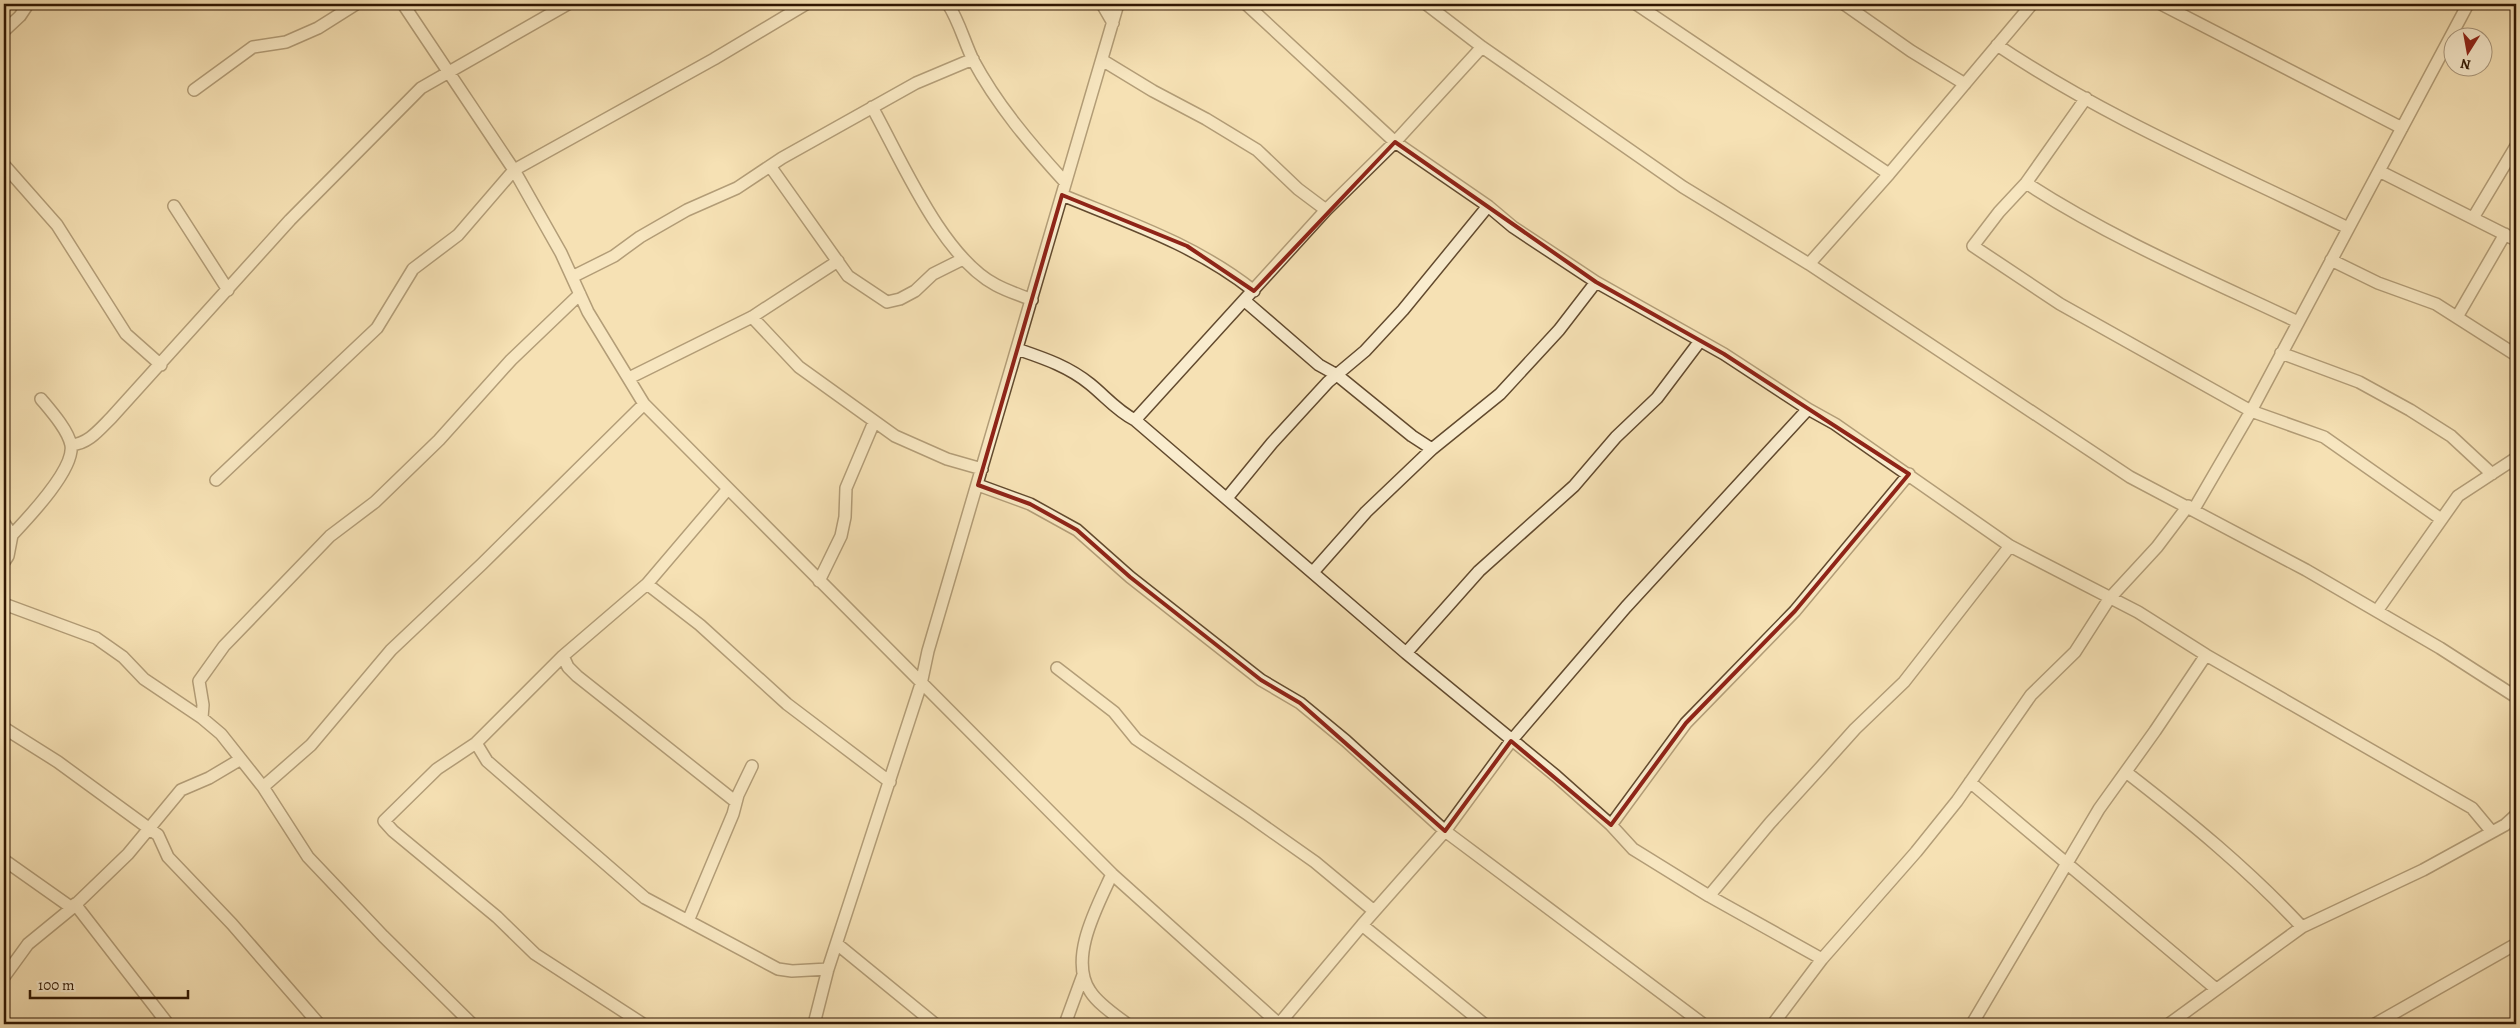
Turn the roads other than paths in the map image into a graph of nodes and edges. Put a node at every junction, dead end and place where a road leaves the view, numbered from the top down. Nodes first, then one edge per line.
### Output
1 (28, 4) edge
2 (356, 4) edge
3 (403, 4) edge
4 (568, 4) edge
5 (806, 4) edge
6 (948, 4) edge
7 (1102, 4) edge
8 (1118, 4) edge
9 (1246, 4) edge
10 (1426, 4) edge
11 (1636, 4) edge
12 (1844, 4) edge
13 (2032, 4) edge
14 (2161, 4) edge
15 (2468, 4) edge
16 (1113, 22) junction
17 (4, 31) edge
18 (1997, 45) junction
19 (1482, 47) junction
20 (973, 59) junction
21 (1102, 60) junction
22 (447, 72) junction
23 (1965, 84) junction
24 (194, 90) dead end
25 (2086, 98) junction
26 (872, 107) junction
27 (2402, 128) junction
28 (1395, 142) junction
29 (2516, 146) edge
30 (4, 165) edge
31 (770, 166) junction
32 (514, 170) junction
33 (2379, 171) junction
34 (1889, 174) junction
35 (1066, 182) junction
36 (2026, 183) junction
37 (1062, 195) junction
38 (174, 206) dead end
39 (1488, 206) junction
40 (1326, 210) junction
41 (2473, 218) junction
42 (2348, 228) junction
43 (2505, 234) junction
44 (2516, 240) edge
45 (963, 259) junction
46 (2331, 260) junction
47 (838, 262) junction
48 (1809, 264) junction
49 (572, 277) junction
50 (1596, 282) junction
51 (228, 290) junction
52 (1254, 290) junction
53 (580, 294) junction
54 (1032, 300) junction
55 (1245, 301) junction
56 (752, 317) junction
57 (2457, 317) junction
58 (2298, 322) junction
59 (1700, 342) junction
60 (1017, 349) junction
61 (2281, 353) junction
62 (2516, 355) edge
63 (161, 364) junction
64 (1337, 375) junction
65 (629, 378) junction
66 (41, 399) dead end
67 (644, 404) junction
68 (1808, 409) junction
69 (2251, 411) junction
70 (1135, 420) junction
71 (874, 422) junction
72 (71, 445) junction
73 (1432, 449) junction
74 (2516, 458) edge
75 (982, 469) junction
76 (1910, 474) junction
77 (2492, 474) junction
78 (216, 480) dead end
79 (978, 485) junction
80 (727, 490) junction
81 (1227, 498) junction
82 (2191, 508) junction
83 (2441, 519) junction
84 (4, 523) edge
85 (12, 535) junction
86 (2010, 546) junction
87 (4, 562) edge
88 (1313, 572) junction
89 (819, 581) junction
90 (647, 584) junction
91 (2109, 599) junction
92 (4, 604) edge
93 (2377, 611) junction
94 (1406, 653) junction
95 (2206, 654) junction
96 (563, 656) junction
97 (1056, 668) dead end
98 (921, 684) junction
99 (2516, 696) edge
100 (202, 718) junction
101 (4, 728) edge
102 (1511, 740) junction
103 (476, 743) junction
104 (241, 759) junction
105 (752, 766) dead end
106 (2126, 772) junction
107 (890, 782) junction
108 (1970, 782) junction
109 (264, 787) junction
110 (736, 802) junction
111 (2516, 815) edge
112 (1611, 825) junction
113 (149, 828) junction
114 (1445, 831) junction
115 (2492, 832) junction
116 (4, 860) edge
117 (2067, 864) junction
118 (1112, 874) junction
119 (1710, 896) junction
120 (74, 906) junction
121 (1374, 911) junction
122 (688, 921) junction
123 (1362, 925) junction
124 (2302, 927) junction
125 (837, 944) junction
126 (2516, 944) edge
127 (1822, 959) junction
128 (828, 969) junction
129 (1083, 975) junction
130 (4, 977) edge
131 (2216, 989) junction
132 (168, 1024) edge
133 (319, 1024) edge
134 (472, 1024) edge
135 (643, 1024) edge
136 (814, 1024) edge
137 (935, 1024) edge
138 (1065, 1024) edge
139 (1127, 1024) edge
140 (1279, 1024) edge
141 (1484, 1024) edge
142 (1703, 1024) edge
143 (1773, 1024) edge
144 (1972, 1024) edge
145 (2169, 1024) edge
146 (2375, 1024) edge

1 - 17 street
2 - 24 street
3 - 22 street
4 - 22 street
5 - 32 street
6 - 20 street
7 - 16 street
8 - 16 street
9 - 28 street
10 - 19 street
11 - 34 street
12 - 23 street
13 - 18 street
14 - 27 street
15 - 27 street
16 - 21 street
18 - 23 street
18 - 25 street
19 - 28 street
19 - 48 street
20 - 26 street
20 - 35 street
21 - 35 street
21 - 40 street
22 - 32 street
22 - 51 street
23 - 34 street
25 - 36 street
25 - 42 street
26 - 31 street
26 - 45 street
27 - 33 street
28 - 39 street
28 - 40 street
29 - 41 street
30 - 63 street
31 - 47 street
31 - 49 street
32 - 49 street
32 - 78 street
33 - 41 street
33 - 42 street
34 - 48 street
35 - 37 street
36 - 58 street
36 - 69 street
37 - 52 street
37 - 54 street
38 - 51 street
39 - 50 street
39 - 64 street
40 - 52 street
41 - 43 street
42 - 46 street
43 - 44 street
43 - 57 street
45 - 47 street
45 - 54 street
46 - 57 street
46 - 58 street
47 - 56 street
48 - 82 street
49 - 53 street
50 - 59 street
50 - 73 street
51 - 63 street
52 - 55 street
53 - 65 street
53 - 100 street
54 - 60 street
55 - 64 street
55 - 70 street
56 - 65 street
56 - 71 street
57 - 62 street
58 - 61 street
59 - 68 street
59 - 94 street
60 - 70 street
60 - 75 street
61 - 69 street
61 - 77 street
63 - 72 street
64 - 73 street
64 - 81 street
65 - 67 street
66 - 72 street
67 - 80 street
67 - 109 street
68 - 76 street
68 - 102 street
69 - 82 street
69 - 83 street
70 - 81 street
71 - 75 street
71 - 89 street
72 - 85 street
73 - 88 street
74 - 77 street
75 - 79 street
76 - 86 street
76 - 112 street
77 - 83 street
79 - 98 street
79 - 114 street
80 - 89 street
80 - 90 street
81 - 88 street
82 - 91 street
82 - 93 street
83 - 93 street
84 - 85 street
85 - 87 street
86 - 91 street
86 - 119 street
88 - 94 street
89 - 98 street
90 - 96 street
90 - 107 street
91 - 95 street
91 - 108 street
92 - 100 street
93 - 99 street
94 - 102 street
95 - 106 street
95 - 115 street
96 - 103 street
96 - 110 street
97 - 121 street
98 - 107 street
98 - 118 street
100 - 104 street
101 - 113 street
102 - 112 street
102 - 114 street
103 - 122 street
103 - 135 street
104 - 109 street
104 - 113 street
105 - 110 street
106 - 117 street
106 - 124 street
107 - 125 street
108 - 117 street
108 - 127 street
109 - 134 street
110 - 122 street
111 - 115 street
112 - 119 street
113 - 120 street
113 - 133 street
114 - 121 street
114 - 142 street
115 - 124 street
116 - 120 street
117 - 131 street
117 - 144 street
118 - 129 street
118 - 140 street
119 - 127 street
120 - 130 street
120 - 132 street
121 - 123 street
122 - 128 street
123 - 140 street
123 - 141 street
124 - 131 street
125 - 128 street
125 - 137 street
126 - 146 street
127 - 143 street
128 - 136 street
129 - 138 street
129 - 139 street
131 - 145 street

